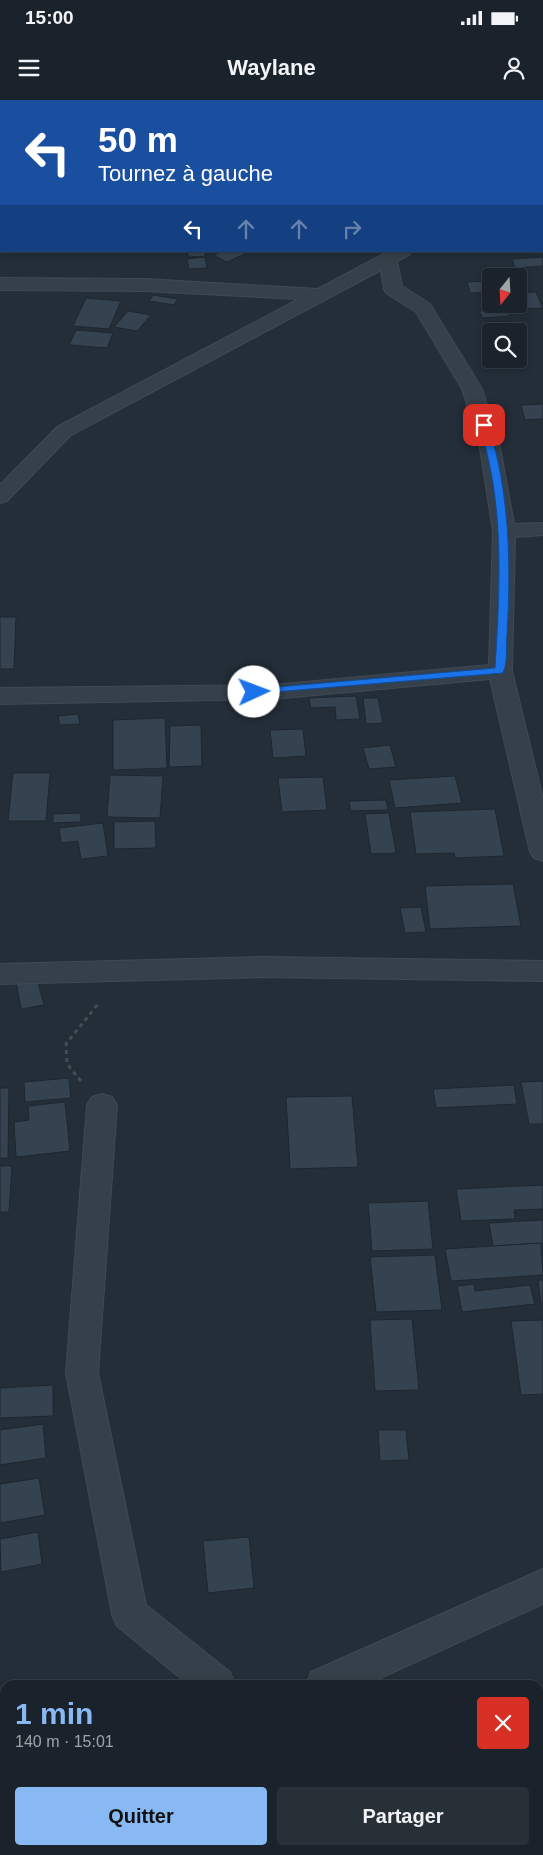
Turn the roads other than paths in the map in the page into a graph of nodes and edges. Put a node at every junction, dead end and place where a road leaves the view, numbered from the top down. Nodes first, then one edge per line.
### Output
1 (396, 256) edge
2 (0, 284) edge
3 (318, 294) junction
4 (0, 497) edge
5 (543, 528) edge
6 (504, 531) junction
7 (500, 671) junction
8 (0, 696) edge
9 (543, 852) edge
10 (543, 971) edge
11 (0, 974) edge
12 (102, 1105) road end
13 (543, 1586) edge
14 (211, 1680) edge
15 (335, 1680) edge

1 - 3 street
1 - 6 street
2 - 3 street
3 - 4 street
5 - 6 street
6 - 7 street
7 - 8 street
7 - 9 street
10 - 11 street
12 - 14 street
13 - 15 street

